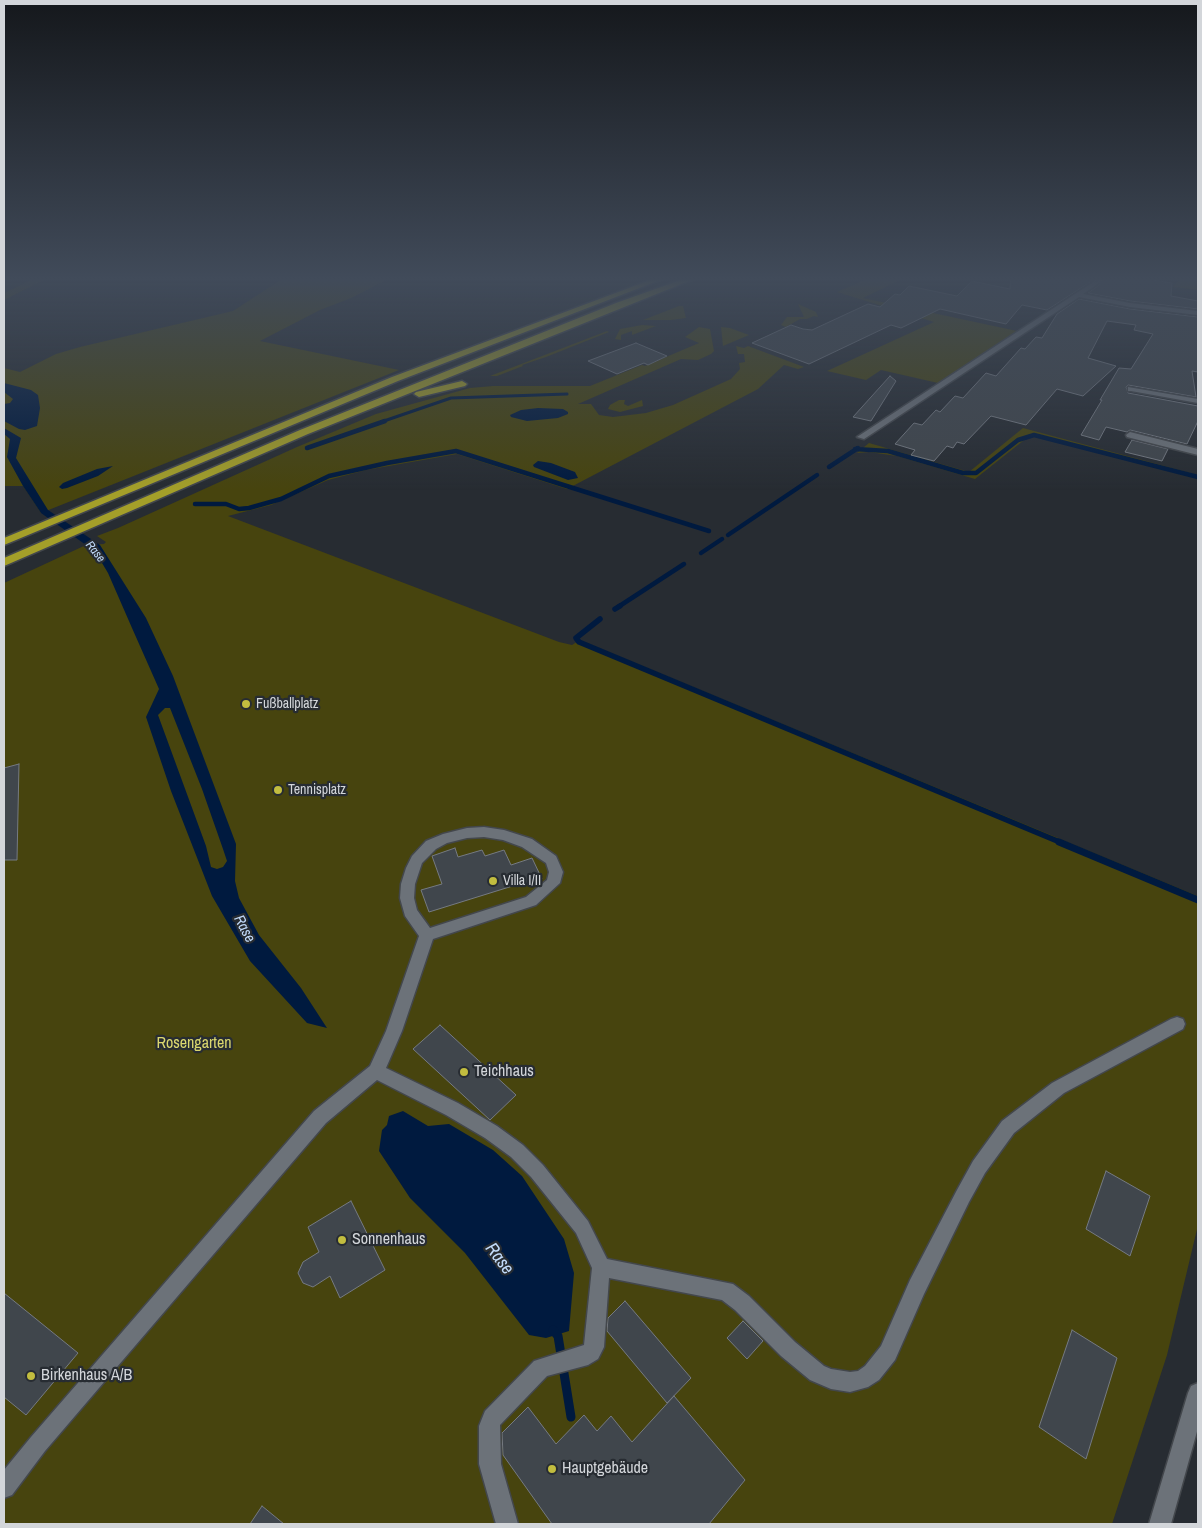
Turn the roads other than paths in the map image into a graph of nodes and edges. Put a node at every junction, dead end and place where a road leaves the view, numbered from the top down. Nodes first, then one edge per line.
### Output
1 (473, 348) edge
2 (512, 348) edge
3 (996, 348) edge
4 (462, 384) dead end
5 (1132, 389) dead end
6 (1198, 401) edge
7 (304, 432) junction
8 (1130, 435) dead end
9 (861, 437) dead end
10 (1198, 452) edge
11 (4, 542) edge
12 (4, 562) edge
13 (427, 935) junction
14 (1177, 1024) dead end
15 (376, 1071) junction
16 (601, 1267) junction
17 (1198, 1393) edge
18 (4, 1487) edge
19 (507, 1524) edge
20 (1160, 1524) edge

1 - 11 highway
2 - 7 highway
3 - 9 street
4 - 7 highway
5 - 6 street
7 - 12 highway
8 - 10 street
13 - 13 street
13 - 15 street
14 - 16 street
15 - 16 street
15 - 18 street
16 - 19 street
17 - 20 street

